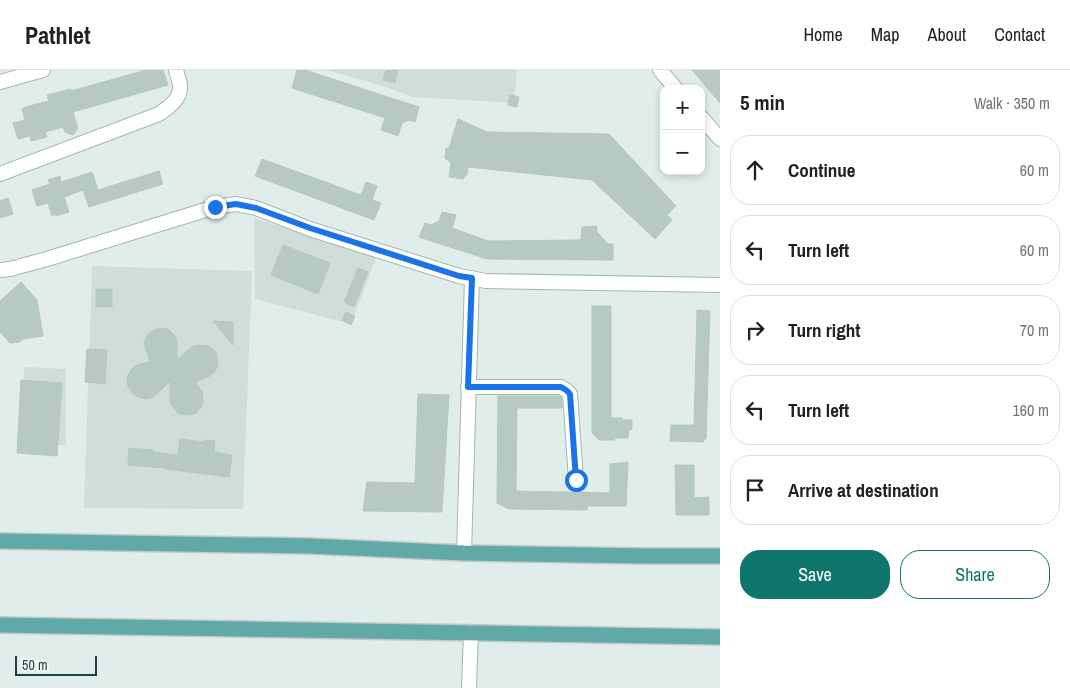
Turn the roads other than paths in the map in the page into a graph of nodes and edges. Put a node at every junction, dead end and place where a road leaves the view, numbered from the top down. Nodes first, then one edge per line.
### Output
1 (42, 70) edge
2 (176, 70) edge
3 (660, 70) edge
4 (0, 82) edge
5 (673, 85) edge
6 (705, 122) edge
7 (720, 139) edge
8 (0, 174) edge
9 (0, 270) edge
10 (472, 278) junction
11 (720, 285) edge
12 (468, 387) junction
13 (576, 480) dead end
14 (0, 541) edge
15 (464, 553) junction
16 (720, 556) edge
17 (0, 625) edge
18 (471, 632) junction
19 (720, 637) edge
20 (469, 688) edge

1 - 4 street
2 - 8 street
3 - 5 street
6 - 7 street
9 - 10 street
10 - 11 street
10 - 12 street
12 - 13 street
12 - 15 street
14 - 15 main road
15 - 16 main road
17 - 18 main road
18 - 19 main road
18 - 20 street

